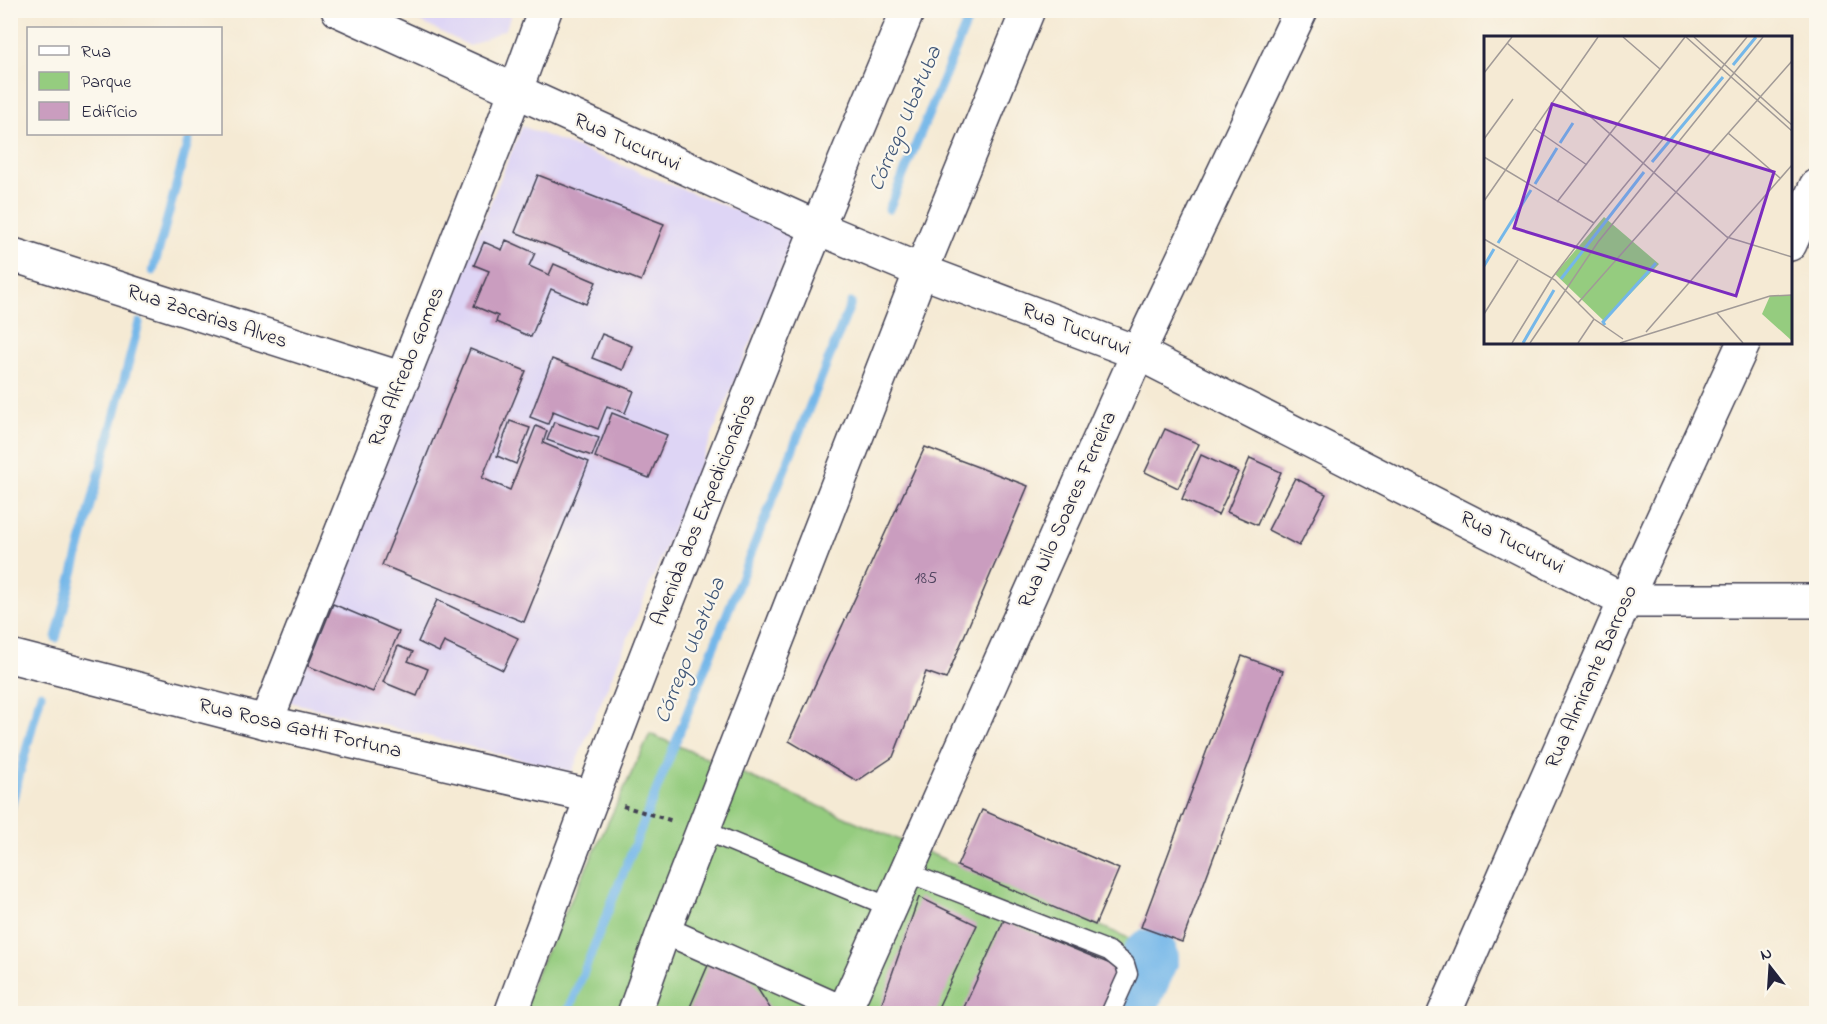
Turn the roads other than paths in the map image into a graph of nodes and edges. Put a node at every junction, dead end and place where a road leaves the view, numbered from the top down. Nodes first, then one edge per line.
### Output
1 (338, 10) edge
2 (545, 10) edge
3 (908, 10) edge
4 (1029, 10) edge
5 (1301, 10) edge
6 (515, 92) junction
7 (1816, 186) edge
8 (816, 227) junction
9 (1791, 242) edge
10 (10, 254) edge
11 (921, 271) junction
12 (1743, 344) edge
13 (1138, 353) junction
14 (403, 379) junction
15 (1625, 601) junction
16 (1816, 601) edge
17 (10, 656) edge
18 (266, 722) junction
19 (605, 801) junction
20 (694, 827) junction
21 (906, 872) junction
22 (890, 907) junction
23 (664, 930) junction
24 (844, 1012) edge
25 (511, 1014) edge
26 (634, 1014) edge
27 (1110, 1014) edge
28 (1444, 1014) edge

1 - 6 street, Rua Tucuruvi
2 - 6 street, Rua Alfredo Gomes
3 - 8 street, Avenida dos Expedicionários
4 - 11 street
5 - 13 street, Rua Nilo Soares Ferreira
6 - 8 street, Rua Tucuruvi
6 - 14 street, Rua Alfredo Gomes
7 - 9 street
8 - 11 street, Rua Tucuruvi
8 - 19 street, Avenida dos Expedicionários
10 - 14 street, Rua Zacarias Alves
11 - 13 street, Rua Tucuruvi
11 - 20 street
12 - 15 street, Rua Almirante Barroso
13 - 15 street, Rua Tucuruvi
13 - 21 street, Rua Nilo Soares Ferreira
14 - 18 street, Rua Alfredo Gomes
15 - 16 street, Rua Tucuruvi
15 - 28 street, Rua Almirante Barroso
17 - 18 street, Rua Rosa Gatti Fortuna
18 - 19 street, Rua Rosa Gatti Fortuna
19 - 25 street, Avenida dos Expedicionários
20 - 22 lane
20 - 23 street
21 - 22 street, Rua Nilo Soares Ferreira
21 - 27 lane
22 - 24 street, Rua Nilo Soares Ferreira
23 - 24 street
23 - 26 street

